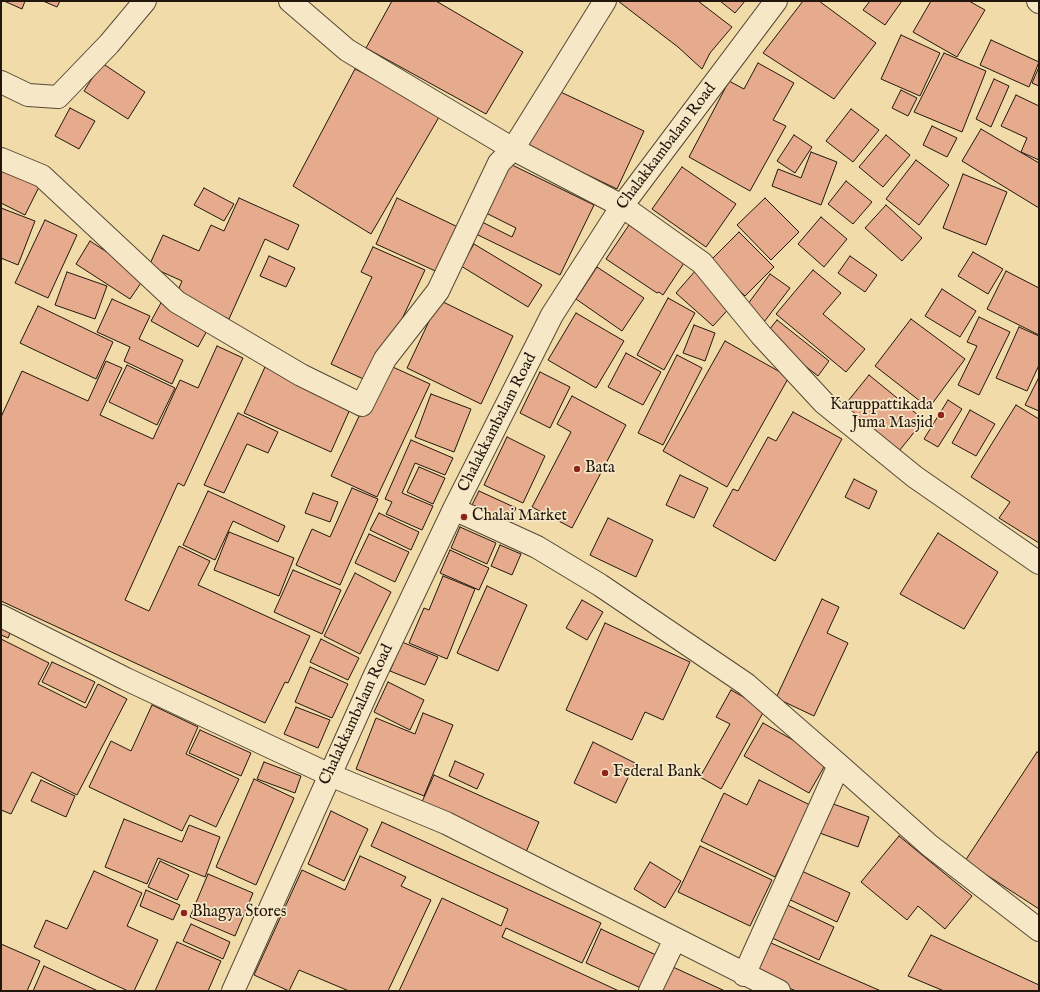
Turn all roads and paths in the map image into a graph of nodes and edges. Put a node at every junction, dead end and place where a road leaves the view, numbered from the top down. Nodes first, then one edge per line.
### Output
1 (145, 1) edge
2 (290, 1) edge
3 (605, 1) edge
4 (776, 1) edge
5 (1, 82) edge
6 (513, 149) junction
7 (1, 159) edge
8 (622, 206) junction
9 (454, 509) junction
10 (1039, 563) edge
11 (1, 616) edge
12 (839, 765) junction
13 (330, 775) junction
14 (1039, 930) edge
15 (675, 939) junction
16 (744, 974) junction
17 (234, 991) edge
18 (650, 991) edge
19 (779, 991) edge

1 - 5 street
2 - 6 street
3 - 6 street
4 - 8 street, Chalakkambalam Road
6 - 7 street
6 - 8 street
8 - 9 street, Chalakkambalam Road
8 - 10 street
9 - 12 street
9 - 13 street, Chalakkambalam Road
11 - 13 street
12 - 14 street
12 - 16 street
13 - 15 street
13 - 17 street, Chalakkambalam Road
15 - 16 street
15 - 18 street
16 - 19 street

